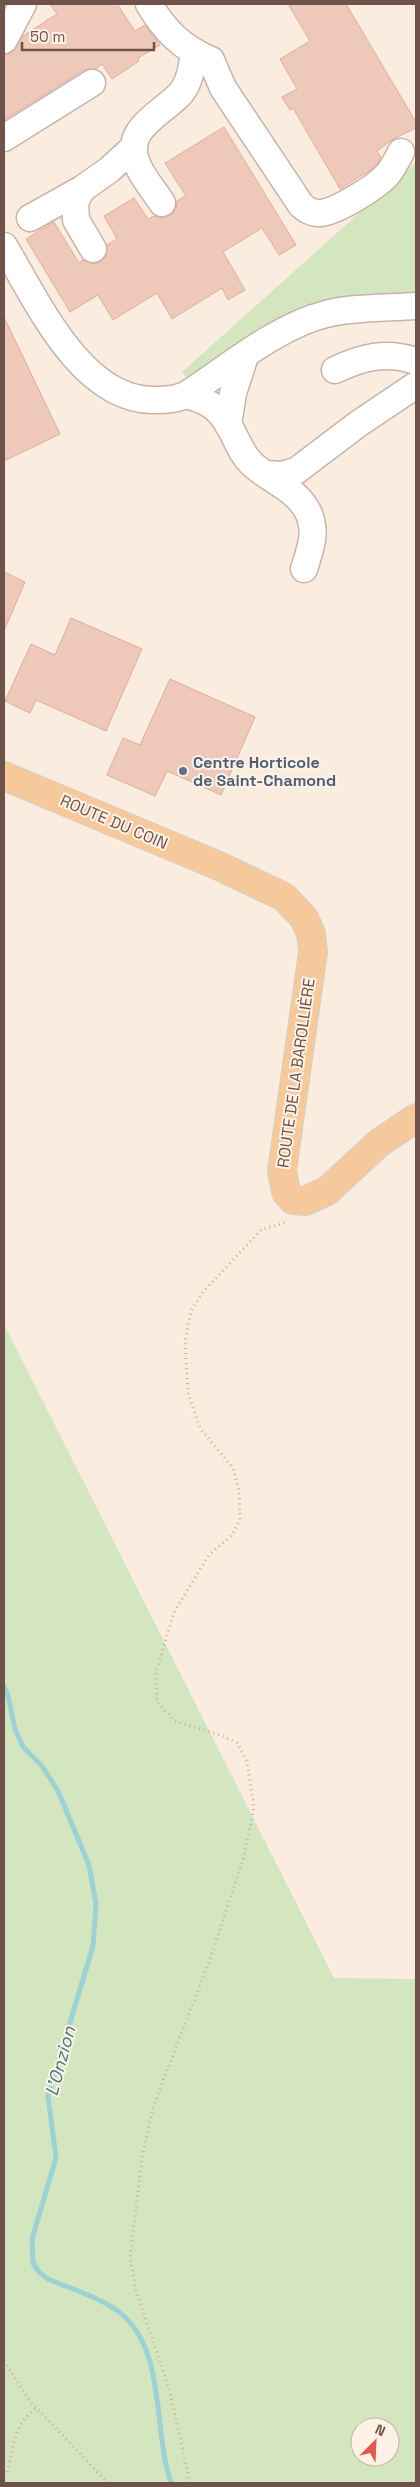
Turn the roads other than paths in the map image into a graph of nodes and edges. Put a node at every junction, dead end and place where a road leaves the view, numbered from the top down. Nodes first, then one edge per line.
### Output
1 (23, 4) edge
2 (149, 4) edge
3 (4, 40) edge
4 (202, 57) junction
5 (92, 83) dead end
6 (4, 138) edge
7 (133, 148) junction
8 (401, 152) dead end
9 (82, 189) junction
10 (162, 203) dead end
11 (30, 218) dead end
12 (4, 246) edge
13 (93, 250) dead end
14 (416, 306) edge
15 (245, 356) junction
16 (416, 361) edge
17 (335, 370) dead end
18 (416, 384) edge
19 (186, 395) junction
20 (228, 425) junction
21 (266, 474) junction
22 (304, 569) dead end
23 (4, 776) edge
24 (224, 868) joint
25 (416, 1118) edge

1 - 3 street
2 - 4 street
4 - 7 street
4 - 8 street
5 - 6 street
7 - 9 street
7 - 10 street
9 - 11 street
9 - 13 street
12 - 19 street
14 - 15 street
15 - 19 street
15 - 20 street
16 - 17 street
18 - 21 street
19 - 20 street
20 - 21 street
21 - 22 street
23 - 24 main road, ROUTE DU COIN
24 - 25 main road, ROUTE DE LA BAROLLIÈRE

